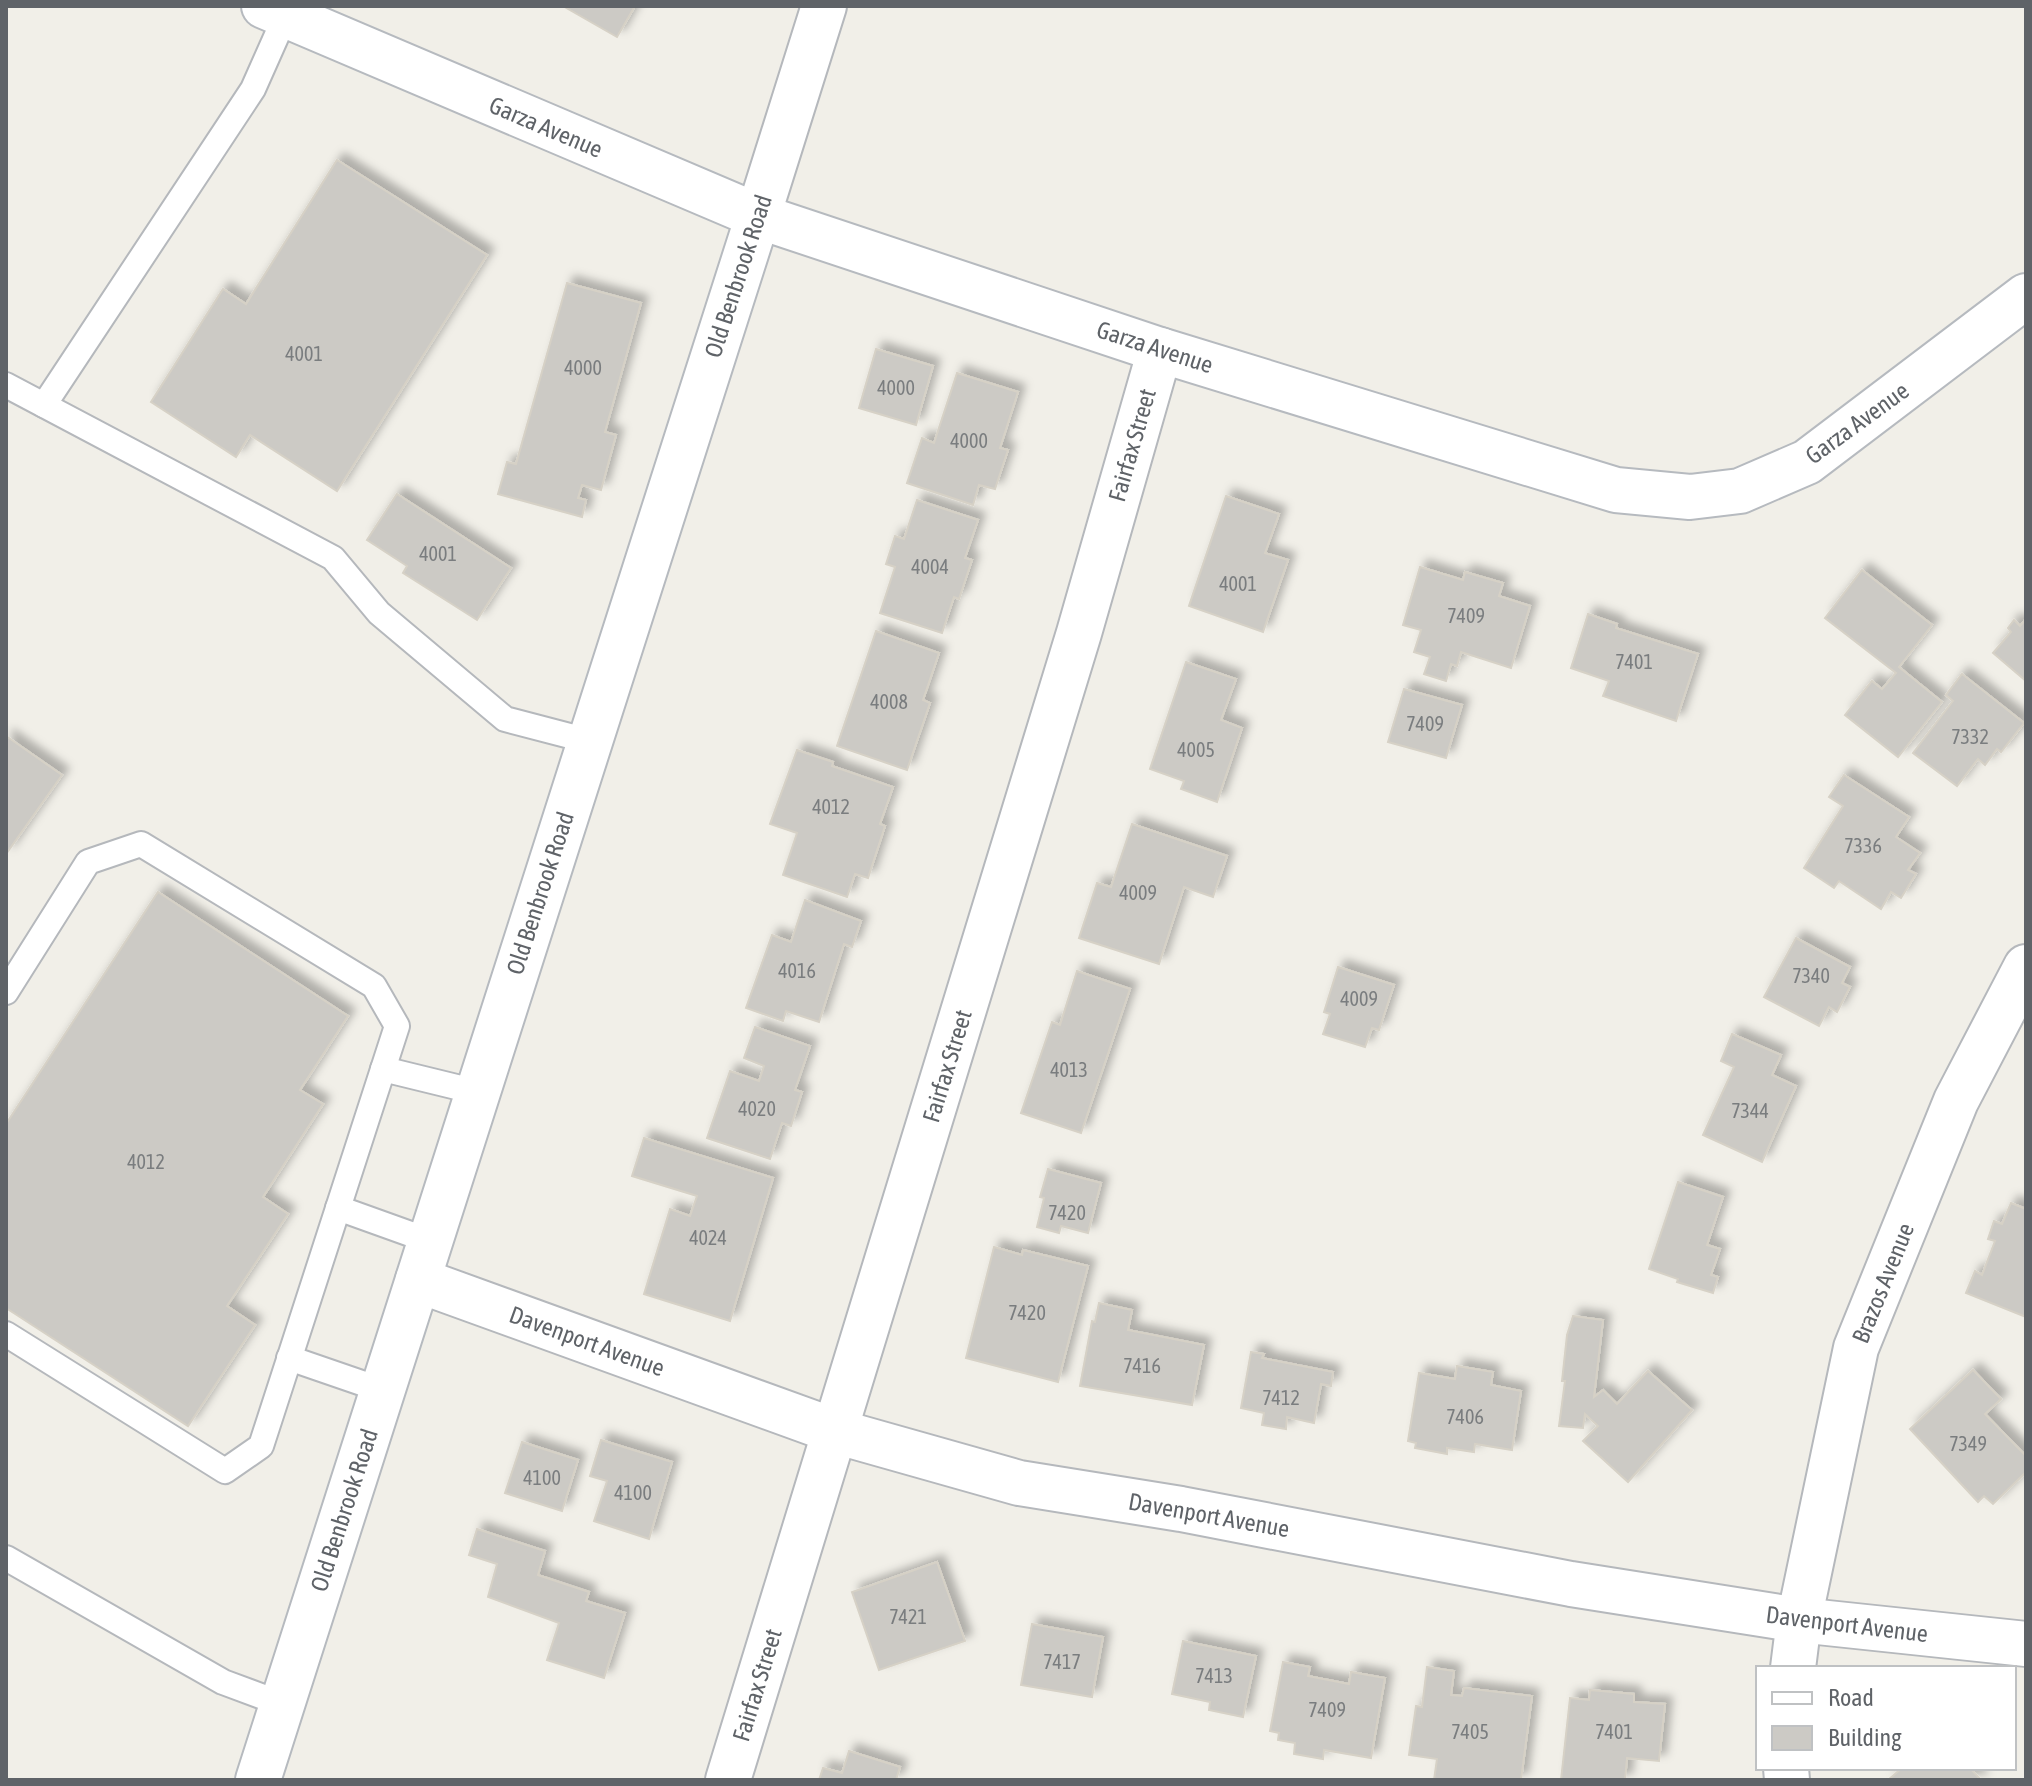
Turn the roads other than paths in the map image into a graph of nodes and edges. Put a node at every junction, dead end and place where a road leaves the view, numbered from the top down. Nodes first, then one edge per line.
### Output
1 (824, 6) edge
2 (280, 9) edge
3 (758, 216) junction
4 (2026, 296) edge
5 (1160, 350) junction
6 (6, 385) edge
7 (44, 405) junction
8 (589, 741) junction
9 (2026, 967) edge
10 (6, 992) edge
11 (383, 1069) junction
12 (477, 1092) junction
13 (338, 1208) junction
14 (424, 1260) junction
15 (6, 1334) edge
16 (289, 1358) junction
17 (382, 1390) junction
18 (835, 1431) junction
19 (6, 1558) edge
20 (1799, 1620) junction
21 (2026, 1644) edge
22 (1793, 1666) edge
23 (282, 1704) junction
24 (258, 1780) edge
25 (728, 1780) edge

1 - 3 street, Old Benbrook Road
2 - 3 street, Garza Avenue
2 - 7 lane
3 - 5 street, Garza Avenue
3 - 8 street, Old Benbrook Road
4 - 5 street, Garza Avenue
5 - 18 street, Fairfax Street
6 - 7 lane
7 - 8 lane
8 - 12 street, Old Benbrook Road
9 - 20 street, Brazos Avenue
10 - 11 lane
11 - 12 lane
11 - 13 lane
12 - 14 street, Old Benbrook Road
13 - 14 lane
13 - 16 lane
14 - 17 street, Old Benbrook Road
14 - 18 street, Davenport Avenue
15 - 16 lane
16 - 17 lane
17 - 23 street, Old Benbrook Road
18 - 20 street, Davenport Avenue
18 - 25 street, Fairfax Street
19 - 23 lane
20 - 21 street, Davenport Avenue
20 - 22 street, Brazos Avenue
23 - 24 street, Old Benbrook Road

